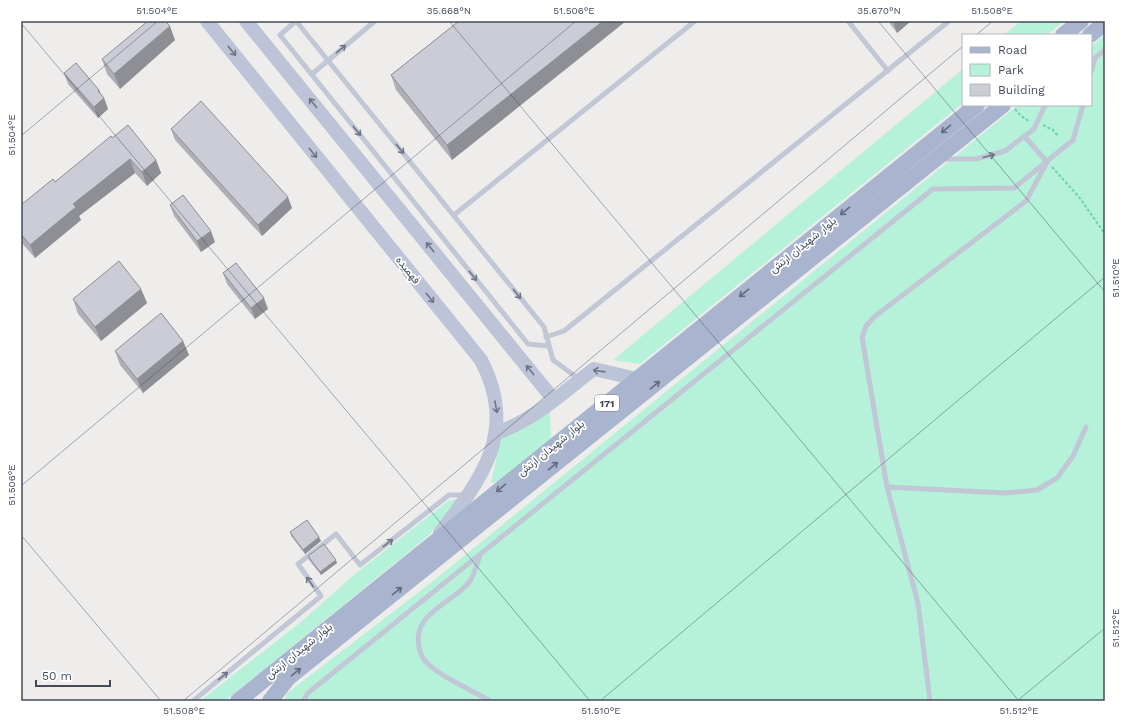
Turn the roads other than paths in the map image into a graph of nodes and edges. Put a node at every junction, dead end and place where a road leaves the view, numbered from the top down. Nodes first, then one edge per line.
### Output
1 (207, 21) edge
2 (246, 21) edge
3 (296, 21) edge
4 (375, 21) edge
5 (695, 21) edge
6 (848, 21) edge
7 (949, 21) edge
8 (1081, 21) edge
9 (1105, 23) edge
10 (1064, 34) edge
11 (1091, 34) edge
12 (1105, 50) edge
13 (327, 60) junction
14 (1092, 68) edge
15 (888, 71) junction
16 (312, 74) junction
17 (976, 106) edge
18 (1002, 106) edge
19 (1044, 106) edge
20 (1082, 106) edge
21 (1025, 138) junction
22 (936, 159) junction
23 (1047, 162) junction
24 (454, 216) junction
25 (546, 337) junction
26 (548, 346) junction
27 (580, 379) junction
28 (637, 379) junction
29 (554, 400) junction
30 (1086, 427) dead end
31 (496, 433) junction
32 (887, 487) junction
33 (470, 495) junction
34 (433, 542) junction
35 (481, 554) junction
36 (193, 701) edge
37 (238, 701) edge
38 (270, 701) edge
39 (303, 701) edge
40 (490, 701) edge
41 (930, 701) edge

1 -> 31 main road, فهمیده
29 -> 2 main road
3 - 13 lane
3 - 16 lane
13 -> 4 lane
5 - 24 lane
6 - 15 lane
7 - 15 lane
8 - 10 main road
9 - 11 main road
12 - 14 lane
13 - 16 lane
13 -> 24 lane
15 - 25 lane
16 -> 26 lane
17 -> 28 main road, بلوار شهیدان ارتش / 171
18 - 22 main road, بلوار شهیدان ارتش / 171
19 - 21 lane
20 - 23 lane
22 -> 21 lane
21 - 23 lane
38 -> 22 main road, بلوار شهیدان ارتش / 171
23 - 32 lane
23 - 35 lane
24 -> 25 lane
25 - 26 lane
26 - 27 lane
28 -> 27 main road
27 - 29 main road
28 -> 34 main road, بلوار شهیدان ارتش / 171
29 - 31 main road
30 - 32 lane
31 - 33 main road, فهمیده
32 - 41 lane
33 - 34 main road, فهمیده
36 -> 33 lane
34 - 37 main road, بلوار شهیدان ارتش / 171
35 - 39 lane
35 - 40 lane

